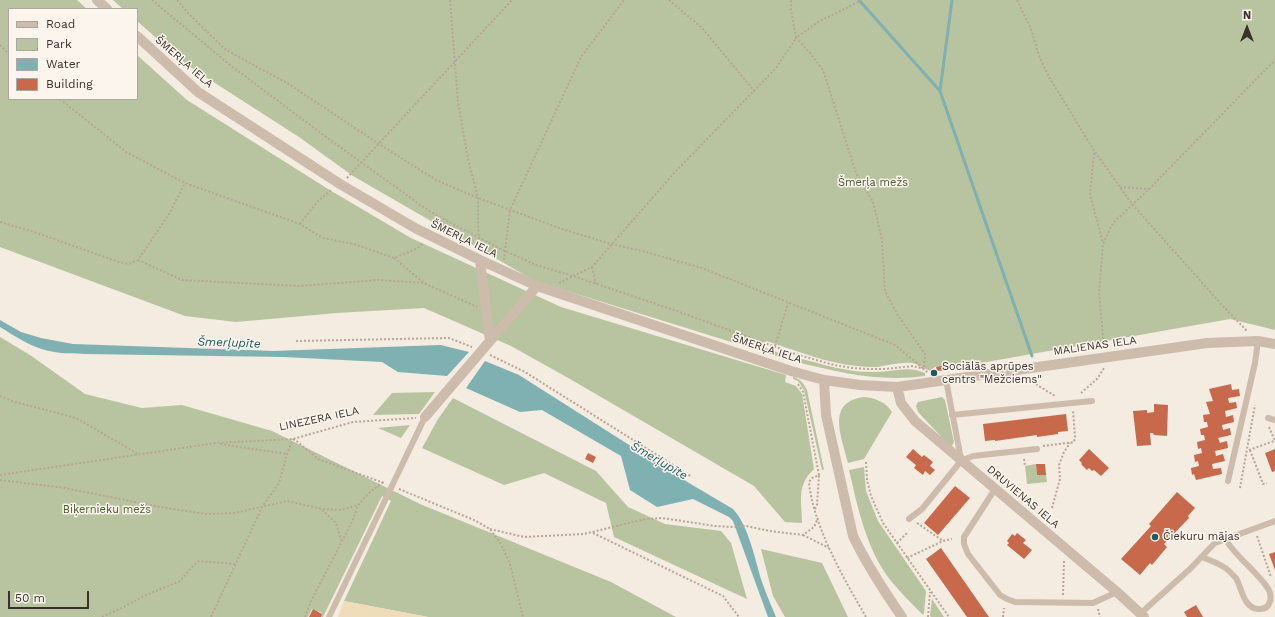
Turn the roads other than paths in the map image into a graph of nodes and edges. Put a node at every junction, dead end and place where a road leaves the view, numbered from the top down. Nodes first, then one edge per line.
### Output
1 (97, 0) edge
2 (106, 8) edge
3 (138, 37) edge
4 (480, 260) junction
5 (537, 286) junction
6 (490, 341) junction
7 (1258, 341) junction
8 (1275, 344) edge
9 (824, 380) junction
10 (946, 380) junction
11 (897, 387) junction
12 (1092, 401) dead end
13 (952, 416) junction
14 (425, 418) joint
15 (1268, 418) road end
16 (1275, 420) edge
17 (1037, 449) road end
18 (961, 461) junction
19 (1228, 481) dead end
20 (995, 489) junction
21 (909, 519) dead end
22 (1275, 521) edge
23 (1226, 540) junction
24 (1202, 558) junction
25 (1117, 592) junction
26 (1142, 615) edge
27 (329, 617) edge
28 (902, 617) edge

1 - 2 street
3 - 4 street, ŠMERĻA IELA
4 - 5 street, ŠMERĻA IELA
4 - 6 street
5 - 6 street
5 - 9 street, ŠMERĻA IELA
6 - 14 street
7 - 8 street, MALIENAS IELA
7 - 10 street, MALIENAS IELA
7 - 19 lane
9 - 11 street, MALIENAS IELA
9 - 28 street
10 - 11 street, MALIENAS IELA
10 - 13 lane
11 - 18 street, DRUVIENAS IELA
12 - 13 lane
13 - 18 lane
14 - 27 lane
15 - 16 lane
17 - 18 lane
18 - 20 street, DRUVIENAS IELA
18 - 21 lane
20 - 25 street, DRUVIENAS IELA
20 - 25 lane
22 - 23 lane
23 - 24 lane
23 - 24 lane
24 - 26 lane
25 - 26 street, DRUVIENAS IELA

